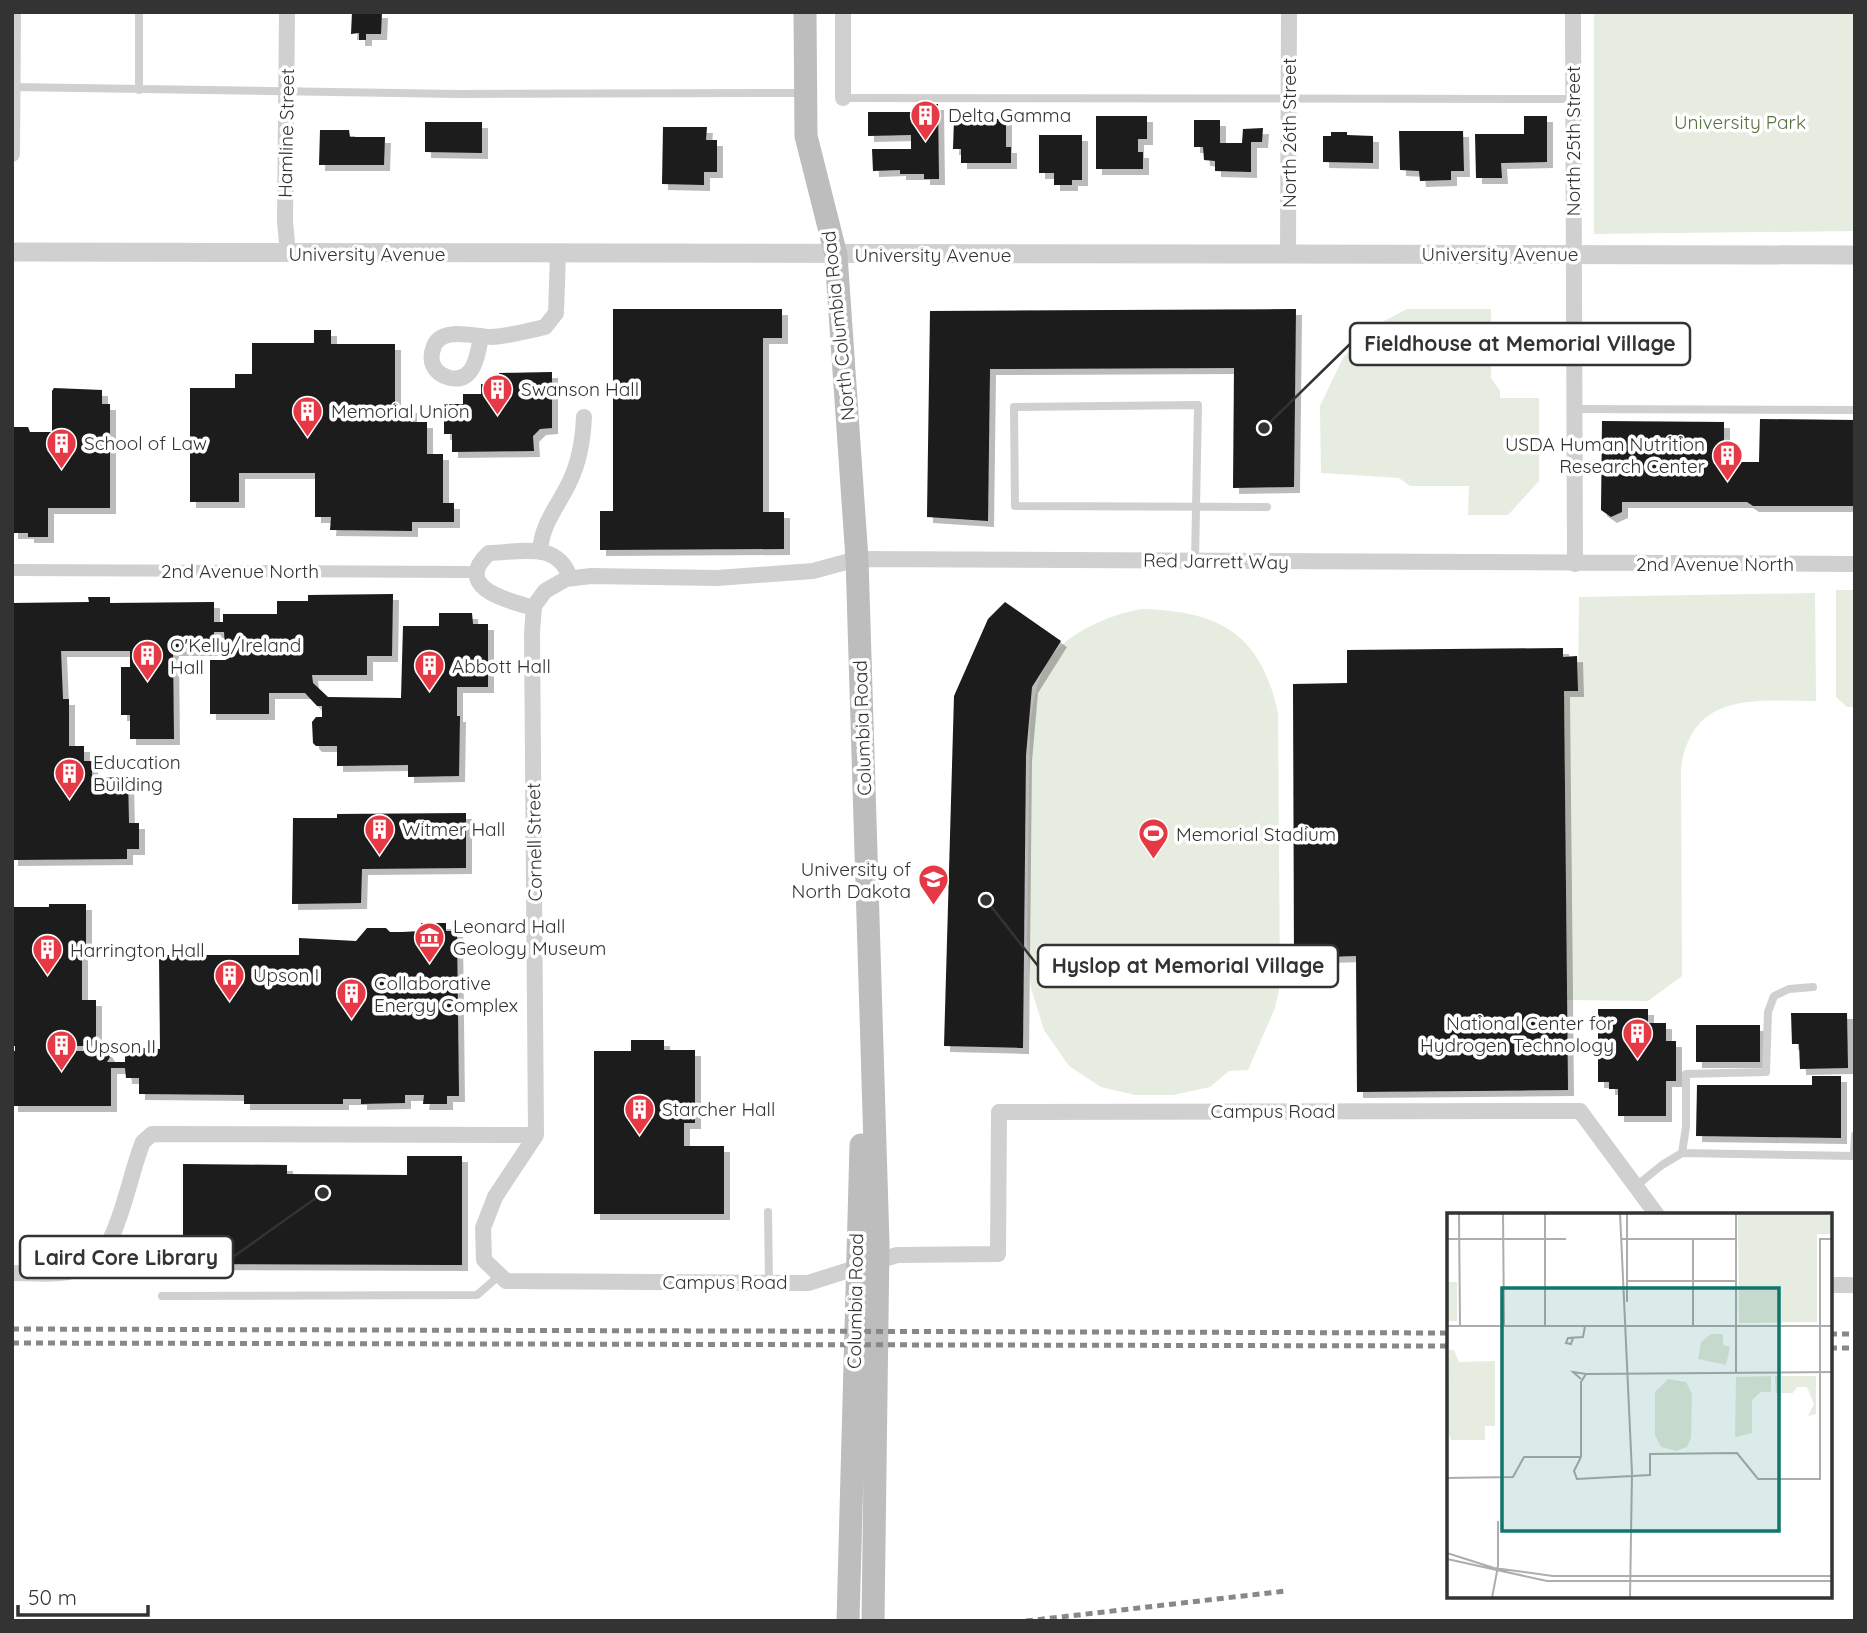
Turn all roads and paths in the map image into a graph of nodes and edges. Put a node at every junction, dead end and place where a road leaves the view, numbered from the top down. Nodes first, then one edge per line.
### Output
1 (13, 12) edge
2 (139, 12) edge
3 (288, 12) edge
4 (805, 12) edge
5 (843, 12) edge
6 (1289, 12) edge
7 (1573, 12) edge
8 (13, 88) edge
9 (139, 90) junction
10 (288, 92) junction
11 (805, 93) junction
12 (843, 98) joint
13 (1289, 99) junction
14 (1573, 99) junction
15 (12, 154) edge
16 (12, 252) edge
17 (1289, 253) junction
18 (288, 254) junction
19 (558, 254) junction
20 (1573, 254) junction
21 (836, 255) junction
22 (1855, 255) edge
23 (481, 336) dead end
24 (1574, 409) junction
25 (1855, 410) edge
26 (584, 417) dead end
27 (1196, 507) junction
28 (1267, 507) dead end
29 (540, 552) junction
30 (857, 559) junction
31 (1195, 561) junction
32 (1575, 564) junction
33 (1855, 564) edge
34 (12, 570) edge
35 (468, 572) dead end
36 (570, 578) junction
37 (534, 608) junction
38 (869, 981) junction
39 (1813, 987) dead end
40 (536, 1135) junction
41 (1855, 1135) edge
42 (1682, 1153) junction
43 (1854, 1156) edge
44 (1636, 1186) junction
45 (768, 1212) dead end
46 (1656, 1213) edge
47 (12, 1273) edge
48 (500, 1275) junction
49 (769, 1282) junction
50 (1832, 1285) edge
51 (1855, 1286) edge
52 (163, 1296) dead end
53 (848, 1621) edge
54 (873, 1621) edge

1 - 8 street
2 - 9 lane
3 - 10 street, Hamline Street
4 - 11 main road, North Columbia Road
5 - 12 street
6 - 13 street, North 26th Street
7 - 14 street, North 25th Street
8 - 9 lane
8 - 15 street
9 - 10 lane
10 - 11 lane
10 - 18 street, Hamline Street
11 - 21 main road, North Columbia Road
12 - 13 lane
13 - 14 lane
13 - 17 street, North 26th Street
14 - 20 street, North 25th Street
16 - 18 street, University Avenue
17 - 20 street, University Avenue
17 - 21 street, University Avenue
18 - 19 street, University Avenue
19 - 21 street, University Avenue
19 - 23 street
20 - 22 street, University Avenue
20 - 24 street, North 25th Street
21 - 30 main road, North Columbia Road
24 - 25 lane
24 - 32 street, North 25th Street
26 - 29 street
27 - 27 lane
27 - 28 lane
27 - 31 lane
29 - 36 street
29 - 37 street
30 - 31 street, Red Jarrett Way
30 - 36 street
30 - 38 main road, Columbia Road
31 - 32 street, Red Jarrett Way
32 - 33 street, 2nd Avenue North
34 - 35 street, 2nd Avenue North
36 - 37 street
37 - 40 street, Cornell Street
38 - 53 main road, Columbia Road
38 - 54 main road, Columbia Road
39 - 42 lane
40 - 47 street
40 - 48 street
41 - 43 lane
42 - 43 lane
42 - 44 lane
44 - 46 street
44 - 49 street, Campus Road
45 - 49 lane
48 - 49 street, Campus Road
48 - 52 lane
50 - 51 street

